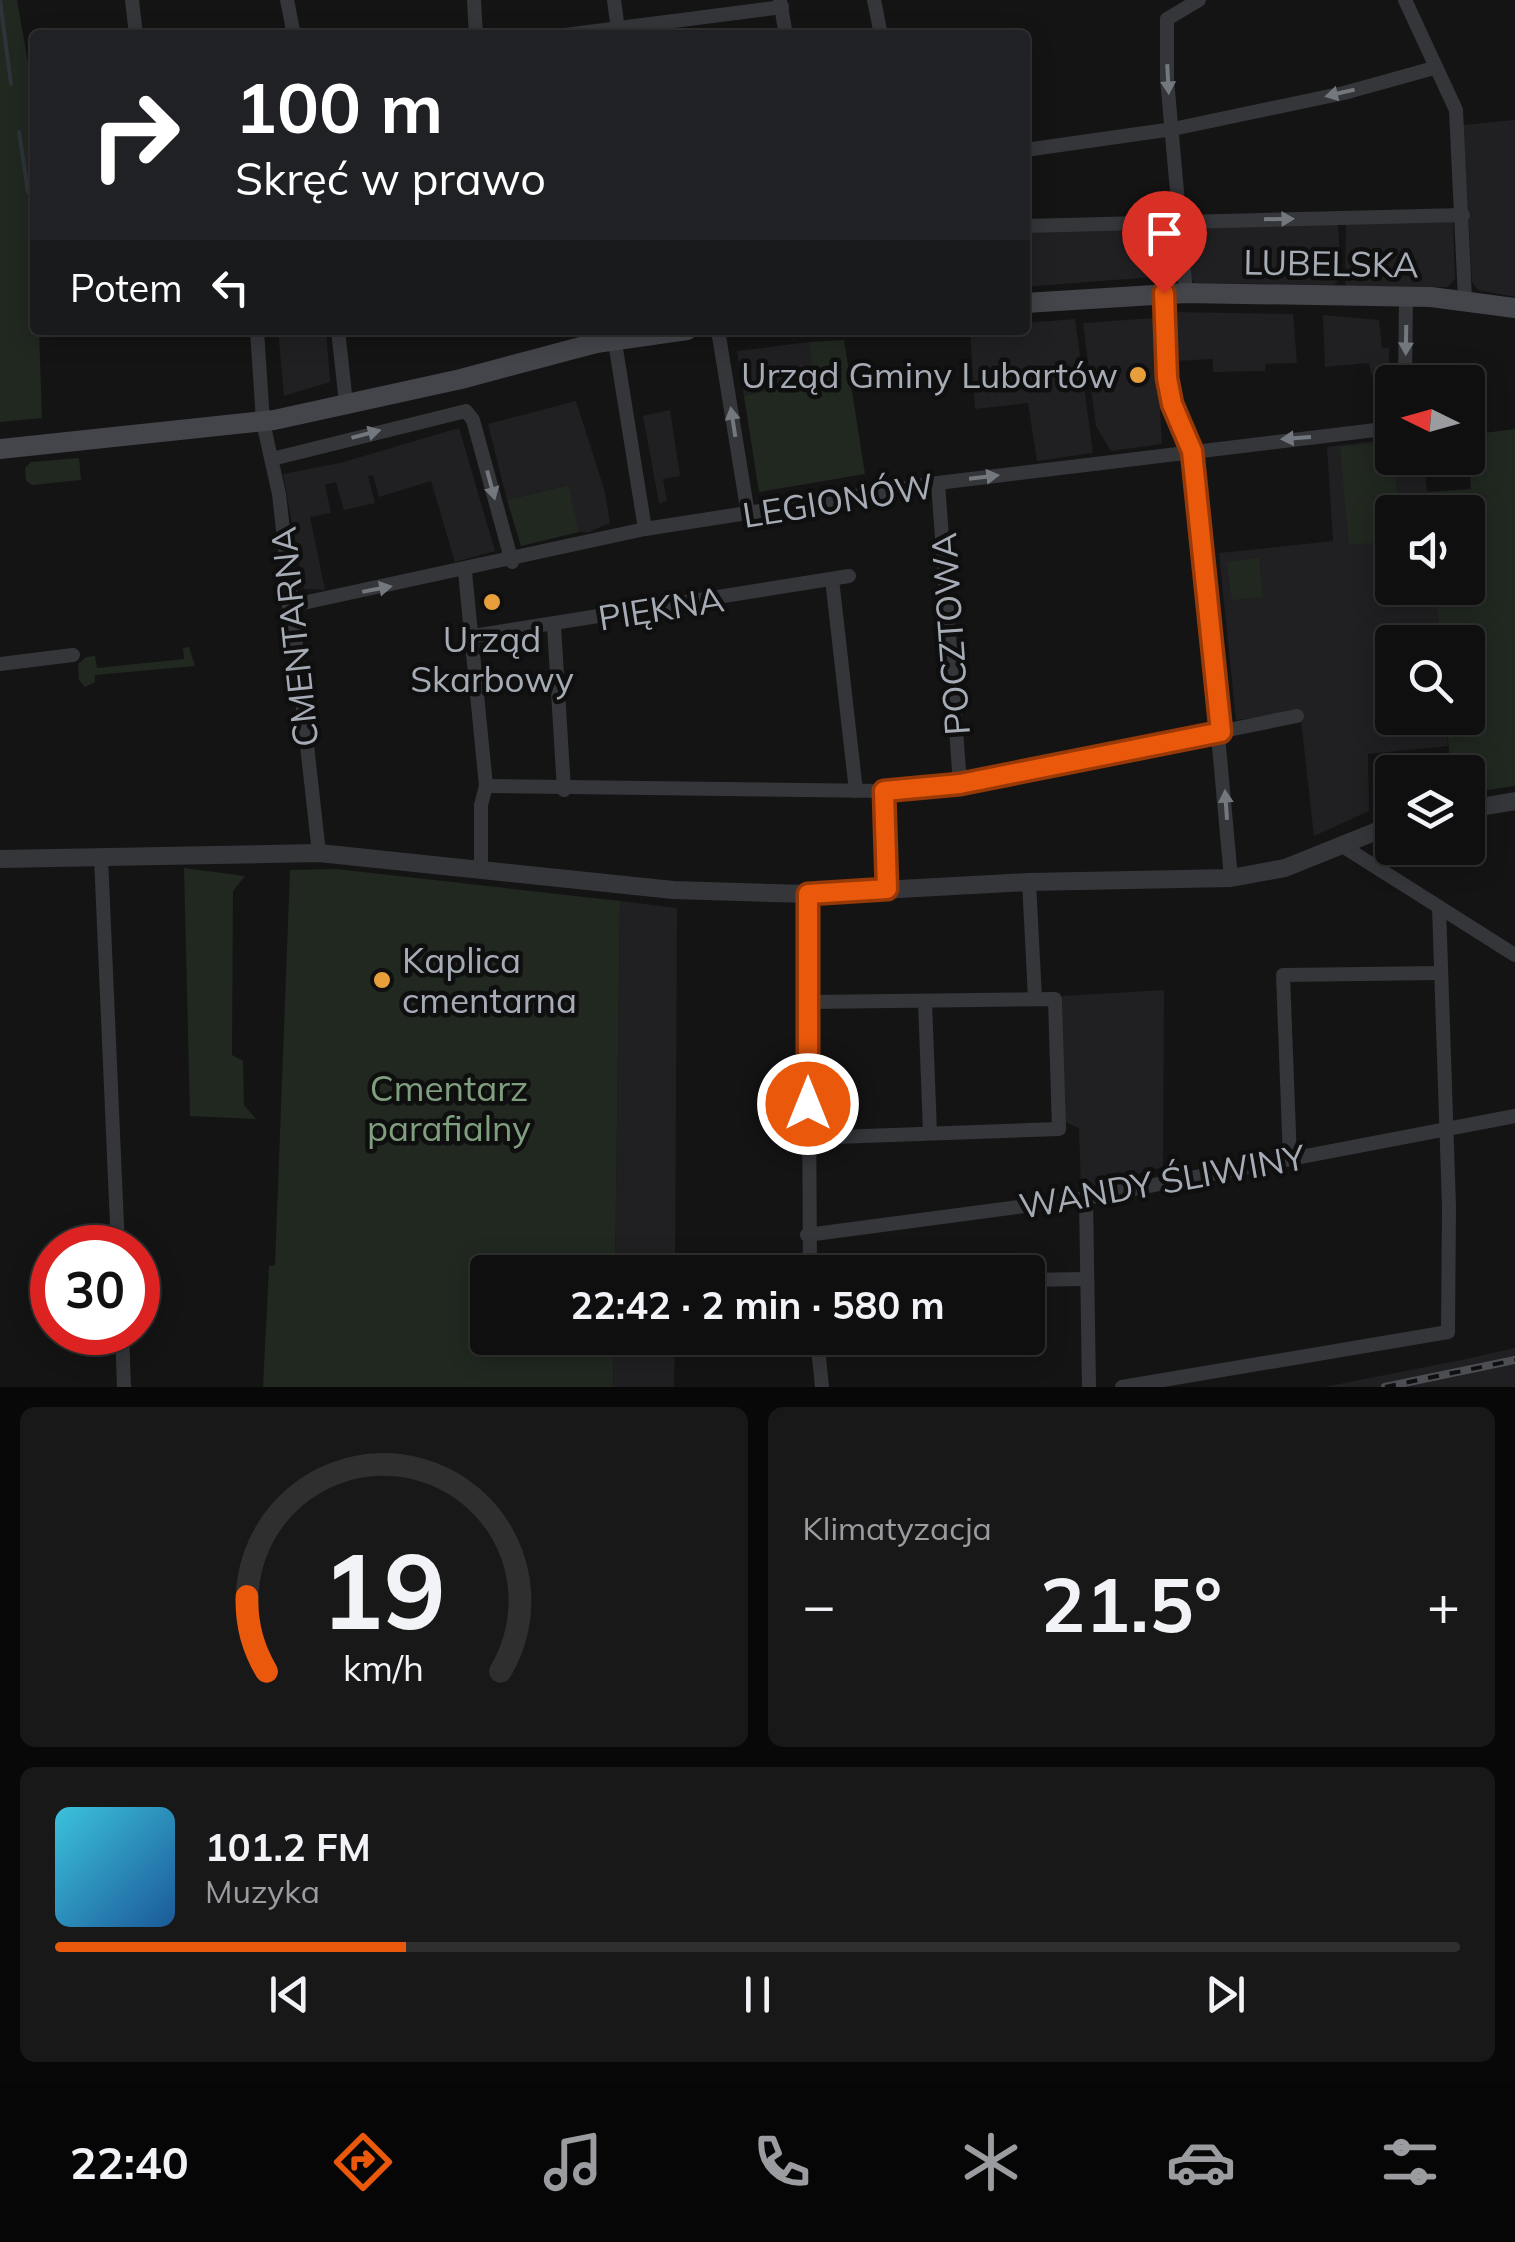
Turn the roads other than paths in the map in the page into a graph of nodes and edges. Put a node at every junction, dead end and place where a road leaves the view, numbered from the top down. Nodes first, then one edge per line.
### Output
1 (132, 0) edge
2 (287, 0) edge
3 (474, 0) edge
4 (614, 0) edge
5 (874, 0) edge
6 (1200, 0) edge
7 (1405, 0) edge
8 (781, 3) edge
9 (674, 29) edge
10 (135, 30) edge
11 (293, 30) edge
12 (476, 30) edge
13 (618, 30) joint
14 (785, 30) edge
15 (880, 30) edge
16 (1434, 68) junction
17 (1173, 129) junction
18 (1030, 149) edge
19 (1463, 215) junction
20 (1182, 222) junction
21 (1030, 226) edge
22 (1164, 293) junction
23 (1186, 293) junction
24 (1406, 296) junction
25 (1466, 299) junction
26 (1030, 303) edge
27 (1515, 308) edge
28 (257, 335) edge
29 (339, 335) edge
30 (613, 335) edge
31 (719, 335) edge
32 (1405, 365) edge
33 (346, 403) junction
34 (263, 422) junction
35 (1375, 430) edge
36 (0, 448) edge
37 (1192, 451) junction
38 (272, 459) junction
39 (938, 483) junction
40 (748, 514) junction
41 (645, 530) junction
42 (512, 562) junction
43 (466, 572) junction
44 (849, 576) dead end
45 (832, 579) junction
46 (289, 606) junction
47 (554, 626) junction
48 (473, 636) junction
49 (73, 655) dead end
50 (0, 664) edge
51 (1296, 716) dead end
52 (1221, 732) junction
53 (960, 784) junction
54 (486, 786) junction
55 (564, 790) junction
56 (856, 791) junction
57 (884, 791) junction
58 (1515, 801) edge
59 (1485, 806) edge
60 (1375, 832) edge
61 (1341, 845) junction
62 (319, 853) junction
63 (101, 857) junction
64 (0, 859) edge
65 (481, 867) junction
66 (1231, 878) junction
67 (1028, 882) junction
68 (887, 889) junction
69 (808, 894) junction
70 (1438, 907) junction
71 (1515, 955) edge
72 (1440, 973) junction
73 (1035, 998) junction
74 (925, 1001) junction
75 (808, 1002) junction
76 (1515, 1116) edge
77 (1444, 1129) junction
78 (930, 1133) junction
79 (808, 1138) junction
80 (1290, 1160) junction
81 (1086, 1198) junction
82 (117, 1225) edge
83 (808, 1235) junction
84 (809, 1255) edge
85 (1085, 1279) junction
86 (1045, 1280) edge
87 (123, 1355) edge
88 (818, 1355) edge
89 (124, 1387) edge
90 (822, 1387) edge
91 (1089, 1387) edge
92 (1122, 1387) edge

1 - 10 street
2 - 11 street
3 - 12 street
4 - 13 street
5 - 15 street
6 -> 17 street
7 - 16 street
8 - 9 street
8 - 14 street
9 - 13 street
16 -> 17 street
16 - 19 street
17 - 18 street
17 - 20 street
20 -> 19 street
19 - 25 street
20 - 21 street
20 - 23 street
22 - 23 main road, LUBELSKA
22 - 26 main road, LUBELSKA
22 - 37 street
23 - 24 main road, LUBELSKA
24 - 25 main road, LUBELSKA
24 -> 32 street
25 - 27 main road, LUBELSKA
28 - 34 street, CMENTARNA
29 - 33 street
30 - 33 main road
30 - 41 street
40 -> 31 street
33 - 34 main road
34 - 36 main road
34 - 38 street, CMENTARNA
35 -> 37 street, LEGIONÓW
39 -> 37 street, LEGIONÓW
37 - 52 street
38 -> 42 street
38 - 46 street, CMENTARNA
39 - 40 street, LEGIONÓW
39 - 53 street, POCZTOWA
40 - 41 street, LEGIONÓW
41 - 42 street, LEGIONÓW
42 - 43 street, LEGIONÓW
46 -> 43 street, LEGIONÓW
43 - 48 street
44 - 45 street, PIĘKNA
45 - 47 street, PIĘKNA
45 - 56 street
46 - 62 street, CMENTARNA
47 - 48 street, PIĘKNA
47 - 55 street
48 - 54 street
49 - 50 street
51 - 52 street
52 - 53 street
66 -> 52 street
53 - 57 street
54 - 55 street
54 - 65 street
55 - 56 street
56 - 57 street
57 - 68 street
58 - 59 street
60 - 61 street
61 - 66 street
61 - 70 street
62 - 63 street
62 - 65 street
63 - 64 street
63 - 82 street
65 - 69 street
66 - 67 street
67 - 68 street
67 - 73 street
68 - 69 street
69 - 75 street
70 - 71 street
70 - 72 street
72 - 77 street
72 - 80 street
73 - 74 street
73 - 78 street
74 - 75 street
74 - 78 street
75 - 79 street
76 - 77 street, WANDY ŚLIWINY
77 - 80 street, WANDY ŚLIWINY
77 - 92 street
78 - 79 street
79 - 83 street
80 - 81 street, WANDY ŚLIWINY
81 - 83 street, WANDY ŚLIWINY
81 - 85 street
83 - 84 street
85 - 86 street
85 - 91 street
87 - 89 street
88 - 90 street

